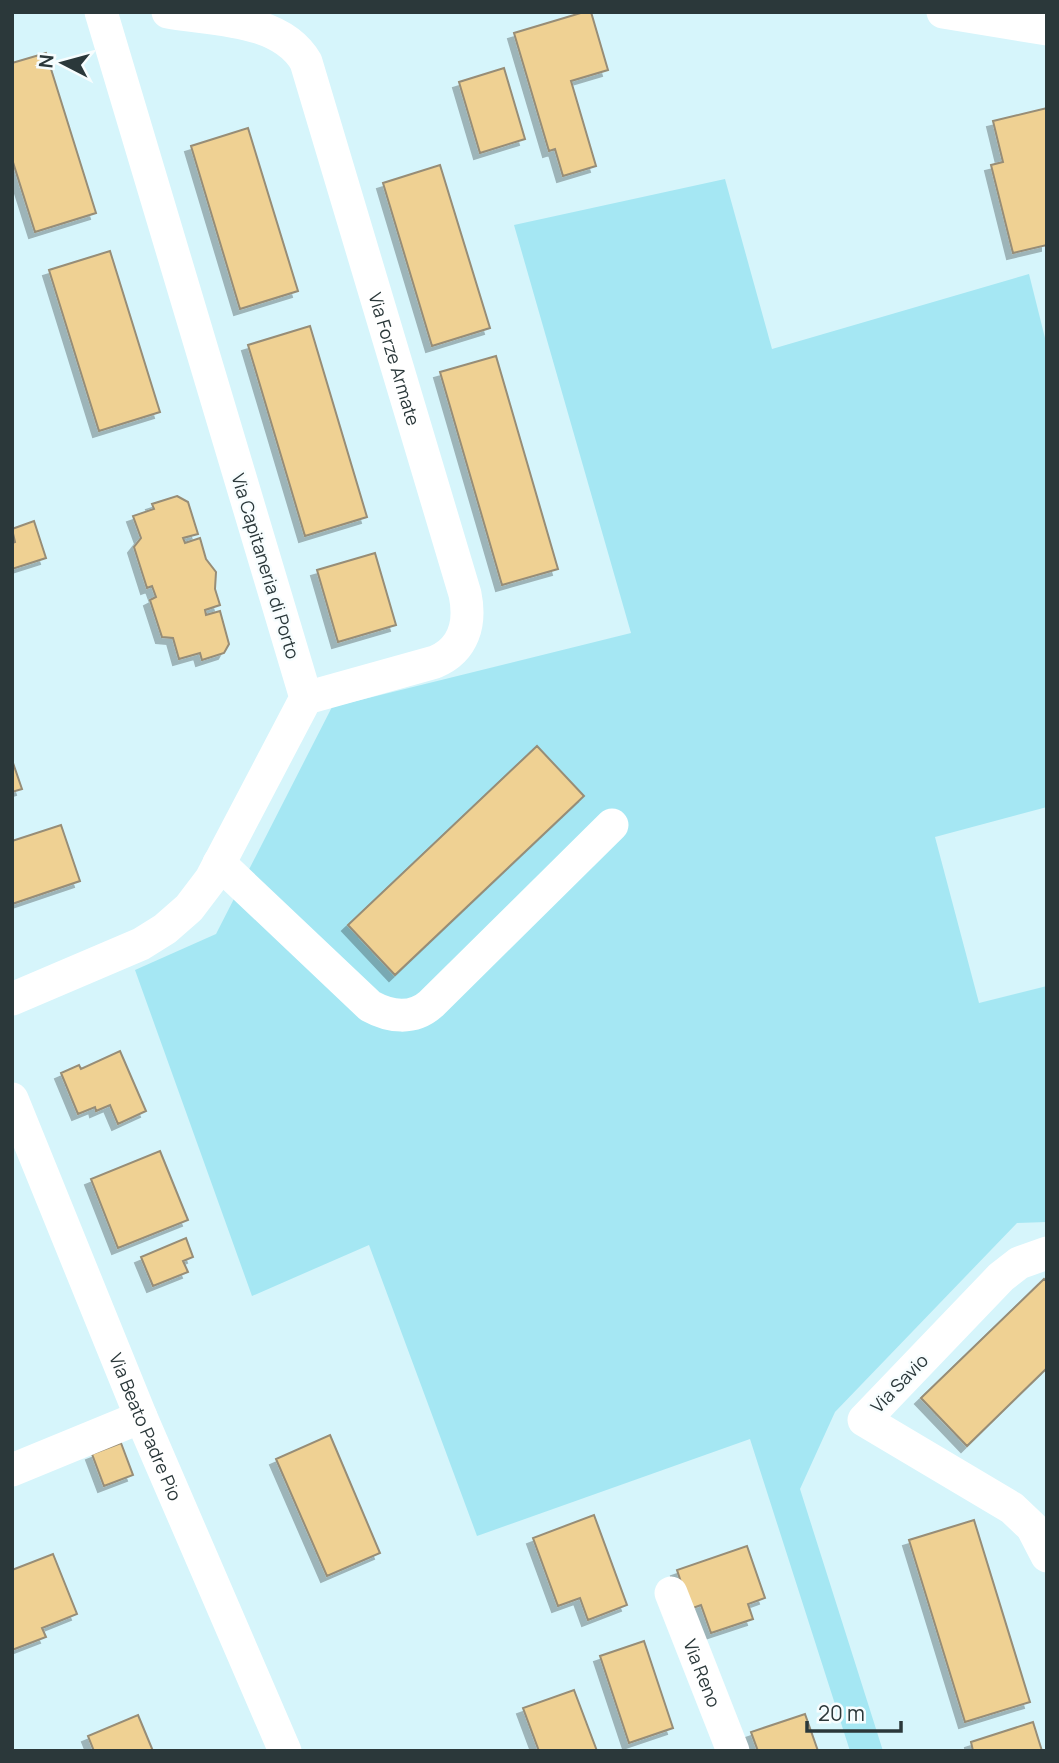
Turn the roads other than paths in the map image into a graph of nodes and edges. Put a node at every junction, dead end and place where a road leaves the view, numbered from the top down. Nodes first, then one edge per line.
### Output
1 (101, 12) edge
2 (167, 12) edge
3 (943, 12) edge
4 (1047, 29) edge
5 (306, 698) junction
6 (612, 825) dead end
7 (219, 863) junction
8 (12, 999) edge
9 (12, 1099) edge
10 (1047, 1252) edge
11 (141, 1417) junction
12 (12, 1470) edge
13 (1047, 1556) edge
14 (671, 1593) dead end
15 (285, 1751) edge
16 (733, 1751) edge

1 - 5 street, Via Capitaneria di Porto
2 - 5 street, Via Forze Armate
3 - 4 street
5 - 7 street
6 - 7 street
7 - 8 street
9 - 11 street, Via Beato Padre Pio
10 - 13 street, Via Savio
11 - 12 street
11 - 15 street, Via Beato Padre Pio
14 - 16 street, Via Reno

